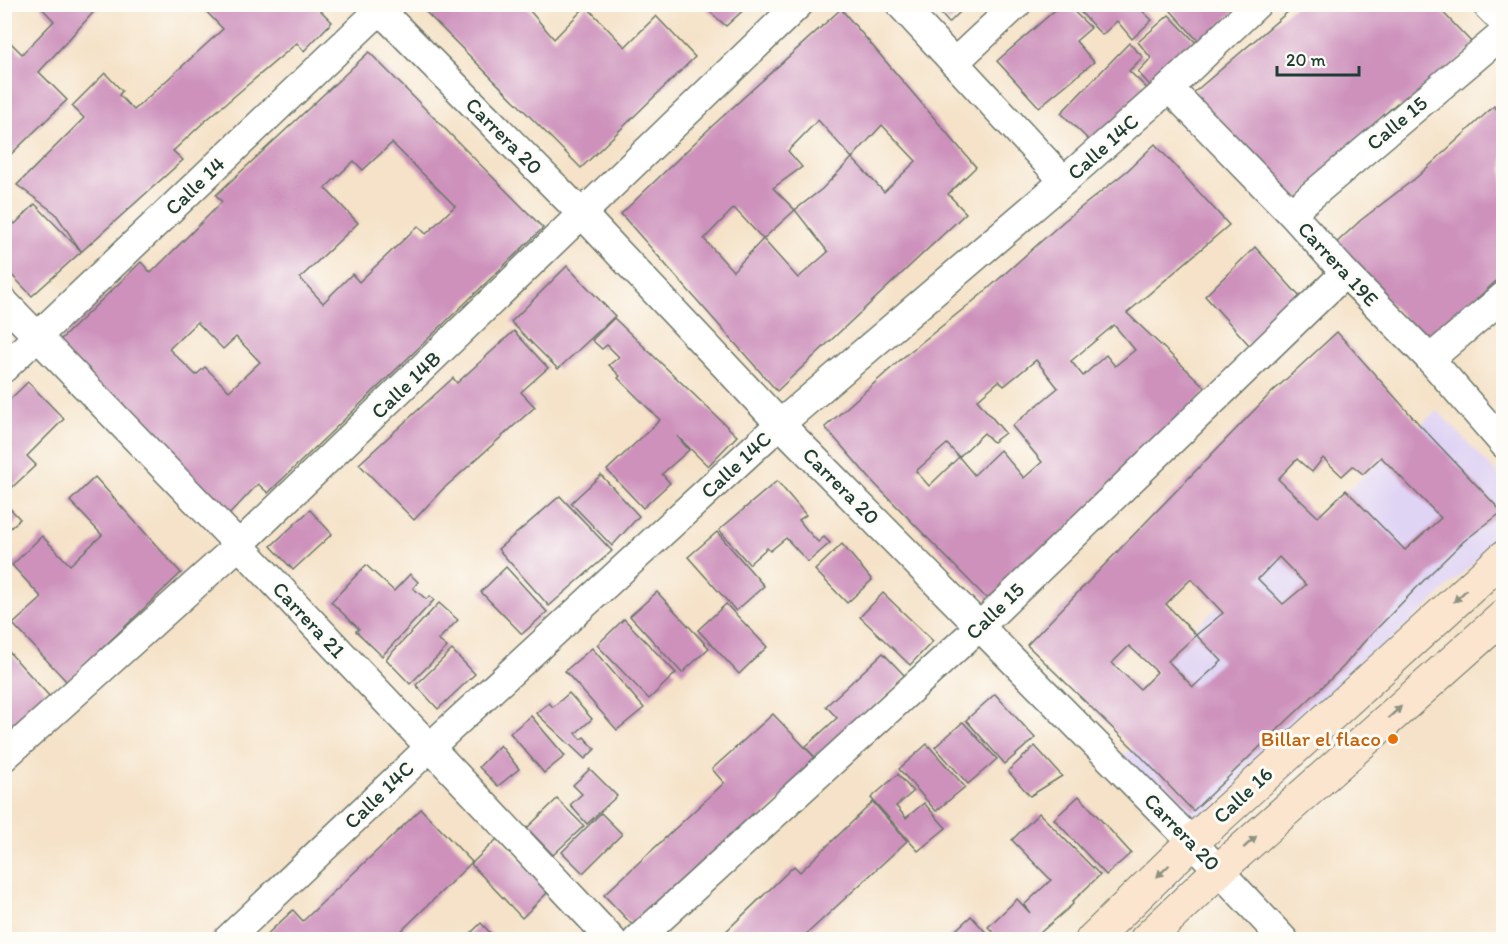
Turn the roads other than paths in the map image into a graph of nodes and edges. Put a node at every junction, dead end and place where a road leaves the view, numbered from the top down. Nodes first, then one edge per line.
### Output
1 (799, 4) edge
2 (900, 4) edge
3 (1017, 4) edge
4 (1257, 4) edge
5 (1490, 4) edge
6 (379, 6) edge
7 (1503, 20) edge
8 (1503, 33) edge
9 (954, 63) junction
10 (1169, 88) junction
11 (1065, 181) junction
12 (1291, 213) junction
13 (583, 215) junction
14 (1345, 273) junction
15 (1503, 296) edge
16 (4, 302) edge
17 (38, 336) junction
18 (1430, 359) junction
19 (4, 368) edge
20 (780, 424) junction
21 (1503, 444) edge
22 (240, 546) junction
23 (1503, 556) edge
24 (1503, 616) edge
25 (979, 627) junction
26 (429, 747) junction
27 (4, 757) edge
28 (1192, 842) junction
29 (1219, 870) junction
30 (227, 939) edge
31 (612, 939) edge
32 (637, 939) edge
33 (1092, 939) edge
34 (1146, 939) edge
35 (1284, 939) edge

1 - 13 street, Calle 14B
2 - 9 street
3 - 9 street
4 - 10 street, Calle 14C
5 - 7 street
6 - 13 street, Carrera 20
6 - 17 street, Calle 14
8 - 12 street, Calle 15
9 - 11 street
10 - 11 street, Calle 14C
10 - 12 street, Carrera 19E
11 - 20 street, Calle 14C
12 - 14 street, Carrera 19E
13 - 20 street, Carrera 20
13 - 22 street, Calle 14B
14 - 18 street, Carrera 19E
14 - 25 street, Calle 15
15 - 18 street
16 - 17 street, Carrera 21
17 - 19 street, Calle 14
17 - 22 street, Carrera 21
18 - 21 street, Carrera 19E
20 - 25 street, Carrera 20
20 - 26 street, Calle 14C
22 - 26 street, Carrera 21
22 - 27 street, Calle 14B
23 -> 28 main road, Calle 16
29 -> 24 main road, Calle 16
25 - 28 street, Carrera 20
25 - 32 street, Calle 15
26 - 30 street, Calle 14C
26 - 31 street, Carrera 21
28 - 29 street, Carrera 20
28 -> 33 main road, Calle 16
29 - 34 main road, Calle 16
29 - 35 street, Carrera 20

